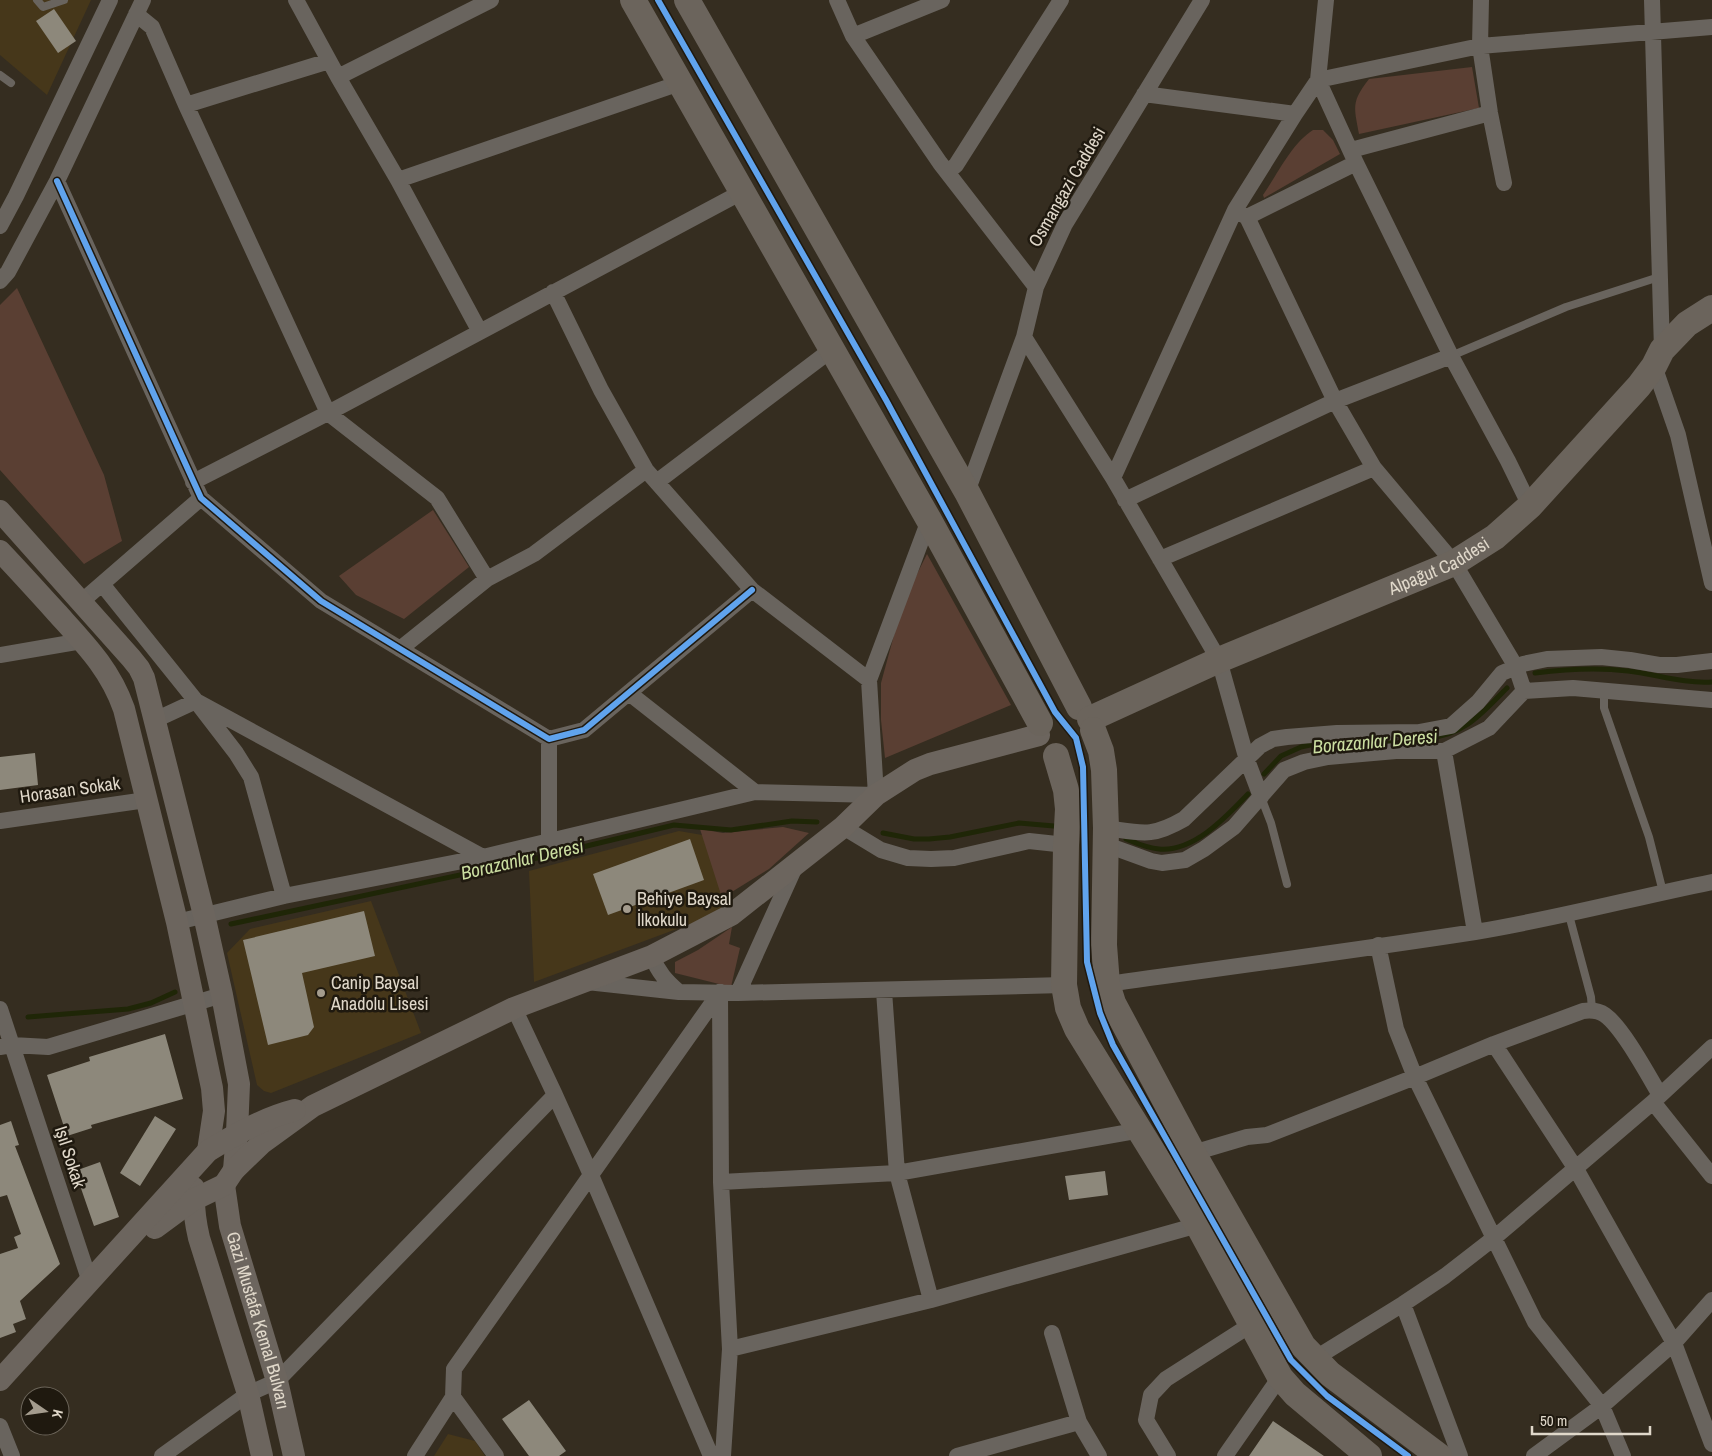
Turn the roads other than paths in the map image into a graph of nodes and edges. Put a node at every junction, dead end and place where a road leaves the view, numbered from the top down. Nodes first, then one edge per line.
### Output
1 (37, 0) edge
2 (64, 0) edge
3 (110, 0) edge
4 (296, 0) edge
5 (491, 0) edge
6 (633, 0) edge
7 (687, 0) edge
8 (837, 0) edge
9 (942, 0) edge
10 (1061, 0) edge
11 (1202, 0) edge
12 (1326, 0) edge
13 (1481, 0) edge
14 (1652, 0) edge
15 (139, 7) edge
16 (1712, 27) edge
17 (1652, 31) junction
18 (853, 36) junction
19 (1480, 46) junction
20 (329, 61) junction
21 (0, 75) edge
22 (338, 77) junction
23 (1318, 80) junction
24 (11, 83) dead end
25 (680, 83) junction
26 (1144, 94) junction
27 (186, 105) junction
28 (1490, 113) junction
29 (1296, 114) junction
30 (1353, 157) junction
31 (948, 172) junction
32 (398, 180) junction
33 (57, 181) junction
34 (1504, 183) dead end
35 (742, 192) junction
36 (1241, 214) junction
37 (0, 226) edge
38 (1659, 277) junction
39 (0, 281) edge
40 (1036, 287) junction
41 (553, 292) junction
42 (1712, 308) edge
43 (480, 332) junction
44 (1024, 337) junction
45 (831, 350) junction
46 (1451, 356) junction
47 (1658, 358) junction
48 (1335, 401) junction
49 (328, 413) junction
50 (1374, 468) junction
51 (646, 470) junction
52 (1112, 478) junction
53 (658, 481) junction
54 (193, 482) junction
55 (967, 492) junction
56 (201, 498) junction
57 (1125, 500) junction
58 (1530, 506) junction
59 (0, 510) edge
60 (929, 520) junction
61 (0, 551) edge
62 (1160, 559) junction
63 (1454, 563) junction
64 (487, 579) junction
65 (1712, 583) edge
66 (102, 584) junction
67 (752, 590) junction
68 (81, 602) junction
69 (82, 641) junction
70 (400, 649) junction
71 (0, 655) edge
72 (1219, 660) junction
73 (1712, 661) edge
74 (1516, 667) junction
75 (869, 680) junction
76 (1604, 690) junction
77 (1524, 691) junction
78 (629, 693) junction
79 (1712, 700) edge
80 (196, 701) junction
81 (1087, 719) junction
82 (155, 720) junction
83 (1040, 729) junction
84 (549, 739) junction
85 (1444, 751) junction
86 (1056, 756) junction
87 (1247, 760) junction
88 (754, 792) junction
89 (876, 795) junction
90 (1261, 797) junction
91 (146, 800) junction
92 (0, 821) edge
93 (843, 826) junction
94 (1105, 838) junction
95 (549, 841) junction
96 (1066, 845) junction
97 (484, 857) junction
98 (795, 866) junction
99 (1712, 882) edge
100 (1287, 884) dead end
101 (1663, 892) junction
102 (284, 896) junction
103 (204, 915) junction
104 (1569, 915) junction
105 (177, 922) junction
106 (1475, 932) junction
107 (1378, 946) junction
108 (652, 956) junction
109 (585, 982) junction
110 (1107, 984) junction
111 (1064, 986) junction
112 (884, 991) junction
113 (679, 992) junction
114 (720, 992) junction
115 (738, 993) junction
116 (222, 995) junction
117 (195, 1004) junction
118 (514, 1008) junction
119 (0, 1010) edge
120 (1592, 1010) junction
121 (1494, 1044) junction
122 (6, 1046) edge
123 (1712, 1047) edge
124 (1416, 1077) junction
125 (239, 1084) junction
126 (554, 1095) junction
127 (1657, 1098) junction
128 (313, 1106) junction
129 (279, 1114) junction
130 (1140, 1130) junction
131 (237, 1133) junction
132 (1193, 1153) junction
133 (202, 1158) junction
134 (1576, 1169) junction
135 (897, 1173) junction
136 (591, 1175) junction
137 (1712, 1176) edge
138 (229, 1178) junction
139 (721, 1182) junction
140 (193, 1200) junction
141 (1198, 1225) junction
142 (155, 1228) junction
143 (133, 1233) junction
144 (199, 1238) junction
145 (1494, 1238) junction
146 (90, 1282) junction
147 (931, 1300) junction
148 (1712, 1300) edge
149 (1403, 1304) junction
150 (1252, 1324) junction
151 (1052, 1333) dead end
152 (1674, 1343) junction
153 (730, 1349) junction
154 (1314, 1359) junction
155 (1280, 1377) junction
156 (0, 1380) edge
157 (277, 1381) junction
158 (248, 1394) junction
159 (453, 1397) junction
160 (1602, 1406) junction
161 (1079, 1422) junction
162 (0, 1426) edge
163 (1712, 1444) edge
164 (12, 1456) edge
165 (162, 1456) edge
166 (262, 1456) edge
167 (294, 1456) edge
168 (415, 1456) edge
169 (496, 1456) edge
170 (711, 1456) edge
171 (722, 1456) edge
172 (956, 1456) edge
173 (1099, 1456) edge
174 (1168, 1456) edge
175 (1225, 1456) edge
176 (1369, 1456) edge
177 (1439, 1456) edge
178 (1460, 1456) edge
179 (1534, 1456) edge
180 (1623, 1456) edge

1 - 2 lane
3 - 37 street
4 - 20 street
5 - 22 street
6 - 25 main road
7 - 55 main road
8 - 18 street
9 - 18 street
10 - 31 street
11 - 26 street, Osmangazi Caddesi
12 - 23 street
13 - 19 street
14 - 17 street
15 - 27 street
15 - 33 street
16 - 17 street
17 - 19 street
17 - 38 street
18 - 31 street
19 - 23 street
19 - 28 street
20 - 22 street
20 - 27 street
21 - 24 lane
22 - 32 street
23 - 29 street
23 - 30 street
25 - 32 street
25 - 35 main road
26 - 29 street
26 - 40 street, Osmangazi Caddesi
27 - 49 street
28 - 30 street
28 - 34 street
29 - 36 street
30 - 36 street
30 - 46 street
31 - 40 street
32 - 43 street
33 - 39 street
33 - 54 street
35 - 41 street
35 - 45 main road
36 - 48 street
36 - 52 street
38 - 46 lane
38 - 47 street
40 - 44 street, Osmangazi Caddesi
41 - 43 street
41 - 51 street
42 - 47 main road, Alpağut Caddesi
43 - 49 street
44 - 52 street
44 - 55 street, Osmangazi Caddesi
45 - 53 street
45 - 60 main road
46 - 48 street
46 - 58 street
47 - 58 main road, Alpağut Caddesi
47 - 65 street
48 - 50 street
48 - 57 street
49 - 54 street
49 - 64 street
50 - 62 street
50 - 63 street
51 - 53 street
51 - 64 street
52 - 57 street
53 - 67 street
54 - 56 street
55 - 81 main road
56 - 66 street
56 - 70 street
57 - 62 street
58 - 63 main road, Alpağut Caddesi
59 - 68 main road
60 - 75 street
60 - 83 main road
61 - 69 main road, Gazi Mustafa Kemal Bulvarı
62 - 72 street
63 - 72 main road, Alpağut Caddesi
63 - 74 street
64 - 70 street
66 - 68 street
66 - 80 street
67 - 75 street
67 - 78 street
68 - 82 main road
69 - 71 street
69 - 91 main road, Gazi Mustafa Kemal Bulvarı
70 - 84 street
72 - 81 main road, Alpağut Caddesi
72 - 87 street
73 - 74 street
74 - 77 street
74 - 87 street
75 - 89 street
76 - 77 street
76 - 79 street
76 - 101 lane
77 - 85 street
78 - 84 street
78 - 88 street
80 - 82 street
80 - 97 street
80 - 102 street
81 - 83 main road
81 - 86 main road
81 - 94 main road
82 - 103 main road
83 - 86 main road
83 - 89 main road
84 - 95 street
85 - 90 street
85 - 106 street
86 - 96 main road
87 - 90 street
87 - 94 street
88 - 89 street
88 - 95 street
89 - 93 main road
90 - 94 street
90 - 100 lane
91 - 92 street, Horasan Sokak
91 - 105 main road, Gazi Mustafa Kemal Bulvarı
93 - 96 street
93 - 98 main road
94 - 110 main road
95 - 97 street
96 - 111 main road
97 - 102 street
98 - 108 main road
98 - 115 street
99 - 101 street
101 - 104 street
102 - 103 street
103 - 105 street
103 - 116 main road
104 - 106 street
104 - 120 lane
105 - 117 main road, Gazi Mustafa Kemal Bulvarı
106 - 107 street
107 - 110 street
107 - 124 street
108 - 109 main road
108 - 113 street
109 - 113 street
109 - 118 main road
110 - 132 main road
111 - 112 street
111 - 130 main road
112 - 115 street
112 - 135 street
113 - 114 street
114 - 115 street
114 - 136 street
114 - 139 street
116 - 117 street
116 - 125 main road
117 - 122 street
117 - 133 main road, Gazi Mustafa Kemal Bulvarı
118 - 126 street
118 - 128 main road
119 - 122 street, Işıl Sokak
120 - 121 street
120 - 127 street
121 - 124 street
121 - 134 street
122 - 146 street, Işıl Sokak
123 - 127 street
124 - 132 street
124 - 145 street
125 - 129 main road
125 - 131 main road, Gazi Mustafa Kemal Bulvarı
126 - 136 street
126 - 157 street
127 - 134 street
127 - 137 street
128 - 129 main road
128 - 138 main road
129 - 131 main road
130 - 135 street
130 - 141 main road
131 - 133 main road
131 - 138 main road, Gazi Mustafa Kemal Bulvarı
132 - 154 main road
133 - 140 main road, Gazi Mustafa Kemal Bulvarı
133 - 143 main road
134 - 145 street
134 - 152 street
135 - 139 street
135 - 147 street
136 - 159 street
136 - 170 street
138 - 140 main road
138 - 157 main road, Gazi Mustafa Kemal Bulvarı
139 - 153 street
140 - 142 main road
140 - 144 main road, Gazi Mustafa Kemal Bulvarı
141 - 147 street
141 - 150 main road
142 - 143 main road
142 - 144 main road
143 - 146 main road
144 - 158 main road, Gazi Mustafa Kemal Bulvarı
145 - 149 street
145 - 160 street
146 - 156 main road
147 - 153 street
148 - 152 street
149 - 154 street
149 - 178 street
150 - 155 main road
150 - 174 street
151 - 161 street
152 - 160 street
152 - 163 street
153 - 171 street
154 - 177 main road
155 - 175 street
155 - 176 main road
157 - 158 street
157 - 167 main road, Gazi Mustafa Kemal Bulvarı
158 - 165 street
158 - 166 main road, Gazi Mustafa Kemal Bulvarı
159 - 168 street
159 - 169 street
160 - 179 street
160 - 180 street
161 - 172 street
161 - 173 street
162 - 164 street

